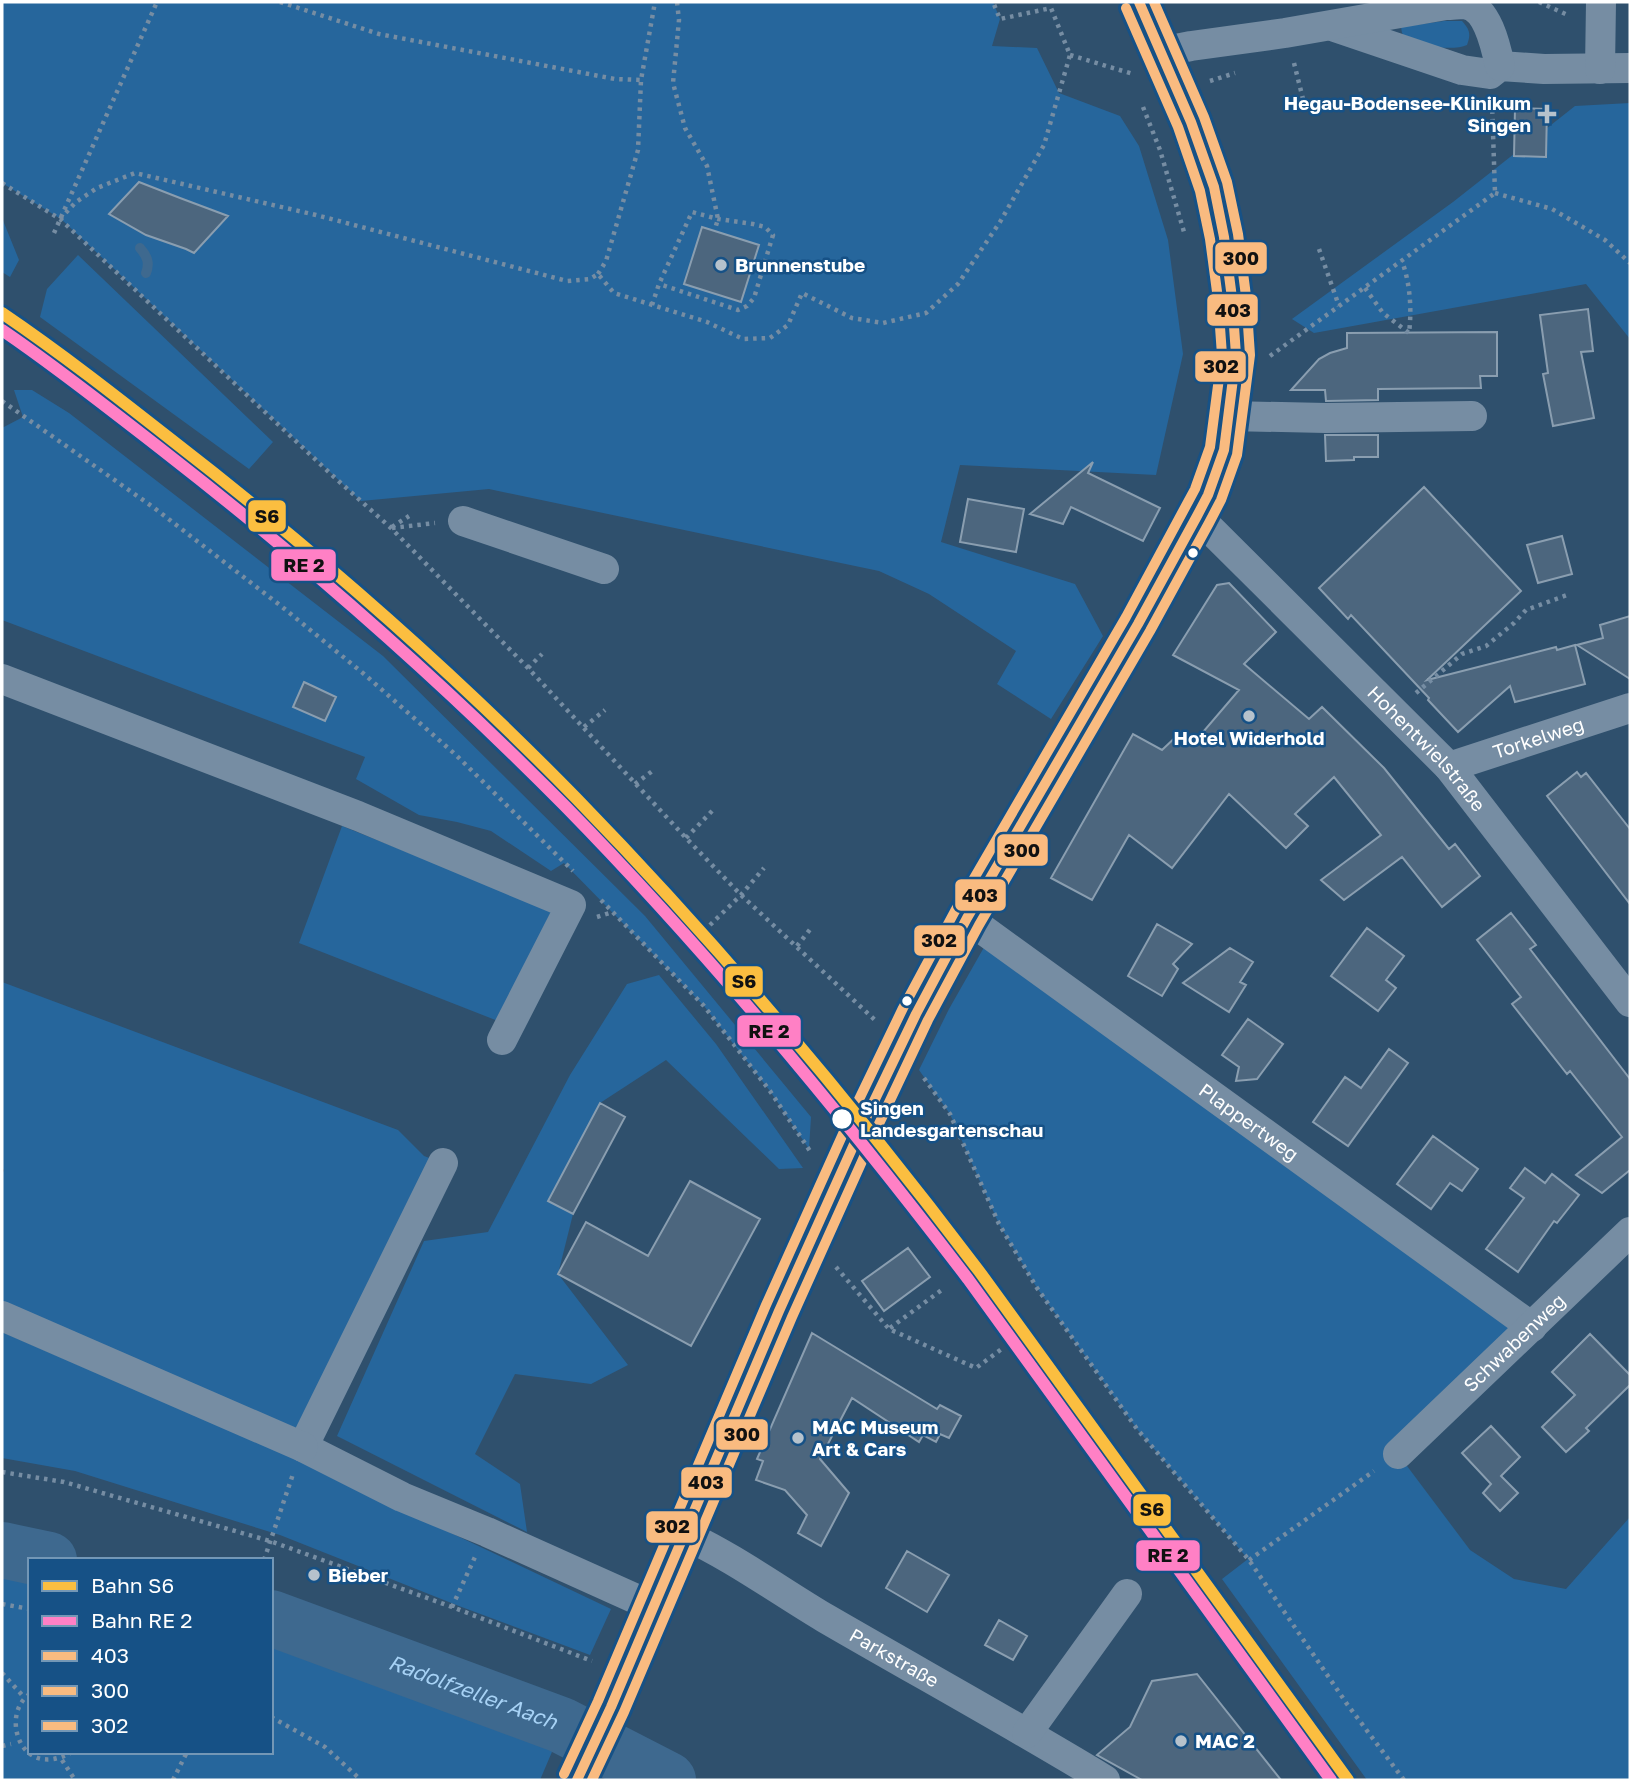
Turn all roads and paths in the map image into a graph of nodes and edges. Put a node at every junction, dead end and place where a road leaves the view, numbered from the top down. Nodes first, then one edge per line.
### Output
1 (157, 2) edge
2 (280, 2) edge
3 (655, 2) edge
4 (677, 2) edge
5 (993, 2) edge
6 (1139, 2) edge
7 (1601, 2) edge
8 (1331, 14) edge
9 (1285, 33) junction
10 (1070, 55) junction
11 (1147, 63) junction
12 (1630, 68) edge
13 (1600, 69) junction
14 (1495, 70) junction
15 (1241, 71) dead end
16 (641, 79) junction
17 (1202, 84) dead end
18 (1140, 96) dead end
19 (1303, 99) dead end
20 (2, 183) edge
21 (1496, 193) junction
22 (61, 219) junction
23 (718, 219) junction
24 (715, 229) dead end
25 (54, 233) dead end
26 (1185, 234) dead end
27 (1319, 248) dead end
28 (1402, 261) junction
29 (1630, 263) edge
30 (598, 274) junction
31 (659, 284) junction
32 (1365, 288) junction
33 (652, 305) junction
34 (1339, 306) junction
35 (1264, 360) dead end
36 (2, 401) edge
37 (1229, 416) junction
38 (1472, 416) dead end
39 (409, 516) dead end
40 (1197, 516) junction
41 (463, 522) joint
42 (391, 528) junction
43 (604, 569) dead end
44 (1567, 595) dead end
45 (542, 653) dead end
46 (528, 668) junction
47 (2, 679) edge
48 (1630, 708) edge
49 (605, 710) dead end
50 (1395, 713) junction
51 (584, 727) junction
52 (1449, 767) junction
53 (655, 769) dead end
54 (635, 784) junction
55 (714, 809) dead end
56 (686, 838) junction
57 (764, 868) dead end
58 (573, 872) dead end
59 (741, 895) junction
60 (598, 897) dead end
61 (967, 918) junction
62 (710, 925) dead end
63 (812, 928) dead end
64 (797, 946) junction
65 (1630, 1002) edge
66 (887, 1030) junction
67 (502, 1040) dead end
68 (815, 1159) dead end
69 (443, 1163) dead end
70 (1630, 1232) edge
71 (808, 1246) junction
72 (943, 1289) dead end
73 (2, 1316) edge
74 (889, 1328) junction
75 (1532, 1328) junction
76 (1003, 1348) dead end
77 (303, 1447) junction
78 (1398, 1454) joint
79 (2, 1472) edge
80 (487, 1532) junction
81 (683, 1534) junction
82 (270, 1541) junction
83 (265, 1558) edge
84 (1249, 1560) junction
85 (1127, 1594) dead end
86 (2, 1604) edge
87 (452, 1607) junction
88 (654, 1607) junction
89 (28, 1609) edge
90 (594, 1662) dead end
91 (2, 1673) edge
92 (28, 1694) edge
93 (23, 1696) junction
94 (8, 1718) dead end
95 (273, 1718) edge
96 (1027, 1733) junction
97 (9, 1738) dead end
98 (2, 1746) edge
99 (70, 1754) edge
100 (186, 1754) edge
101 (62, 1760) junction
102 (30, 1762) dead end
103 (75, 1780) edge
104 (173, 1780) edge
105 (361, 1780) edge
106 (577, 1780) edge
107 (1105, 1780) edge
108 (1404, 1780) edge

1 - 22 path
2 - 16 path
3 - 16 path
4 - 23 path
5 - 10 path
6 - 11 main road
7 - 13 street
8 - 9 street
8 - 14 street
8 - 14 street
9 - 11 street
9 - 19 path
10 - 11 path
10 - 33 path
11 - 37 main road
12 - 13 street
13 - 14 street
14 - 21 path
15 - 17 path
16 - 30 path
18 - 26 path
20 - 22 path
21 - 28 path
21 - 29 path
22 - 25 path
22 - 30 path
22 - 42 path
23 - 24 path
23 - 31 path
23 - 31 path
27 - 34 path
28 - 32 path
28 - 32 path
30 - 33 path
31 - 33 path
32 - 34 path
34 - 35 path
36 - 58 path
37 - 38 street
37 - 40 main road
39 - 42 path
40 - 50 street, Hohentwielstraße
40 - 61 main road
41 - 42 path
41 - 43 street
42 - 46 path
44 - 50 path
45 - 46 path
46 - 51 path
47 - 67 street
48 - 52 street, Torkelweg
49 - 51 path
50 - 52 street, Hohentwielstraße
51 - 54 path
52 - 65 street, Hohentwielstraße
53 - 54 path
54 - 56 path
55 - 56 path
56 - 59 path
57 - 59 path
59 - 62 path
59 - 64 path
60 - 68 path
61 - 66 main road
61 - 75 street, Plappertweg
63 - 64 path
64 - 66 path
66 - 71 main road
66 - 84 path
69 - 77 street
70 - 75 street, Schwabenweg
71 - 74 path
71 - 81 main road
72 - 74 path
73 - 77 street
74 - 76 path
75 - 78 street, Schwabenweg
77 - 80 street
77 - 82 path
78 - 84 path
79 - 82 path
80 - 87 path
80 - 88 street
81 - 88 main road
81 - 96 street, Parkstraße
82 - 83 path
82 - 87 path
84 - 108 path
85 - 96 street
86 - 89 path
87 - 90 path
88 - 106 main road
91 - 93 path
92 - 93 path
93 - 94 path
95 - 105 path
96 - 107 street, Parkstraße
97 - 98 path
99 - 101 path
100 - 104 path
101 - 102 path
101 - 103 path

